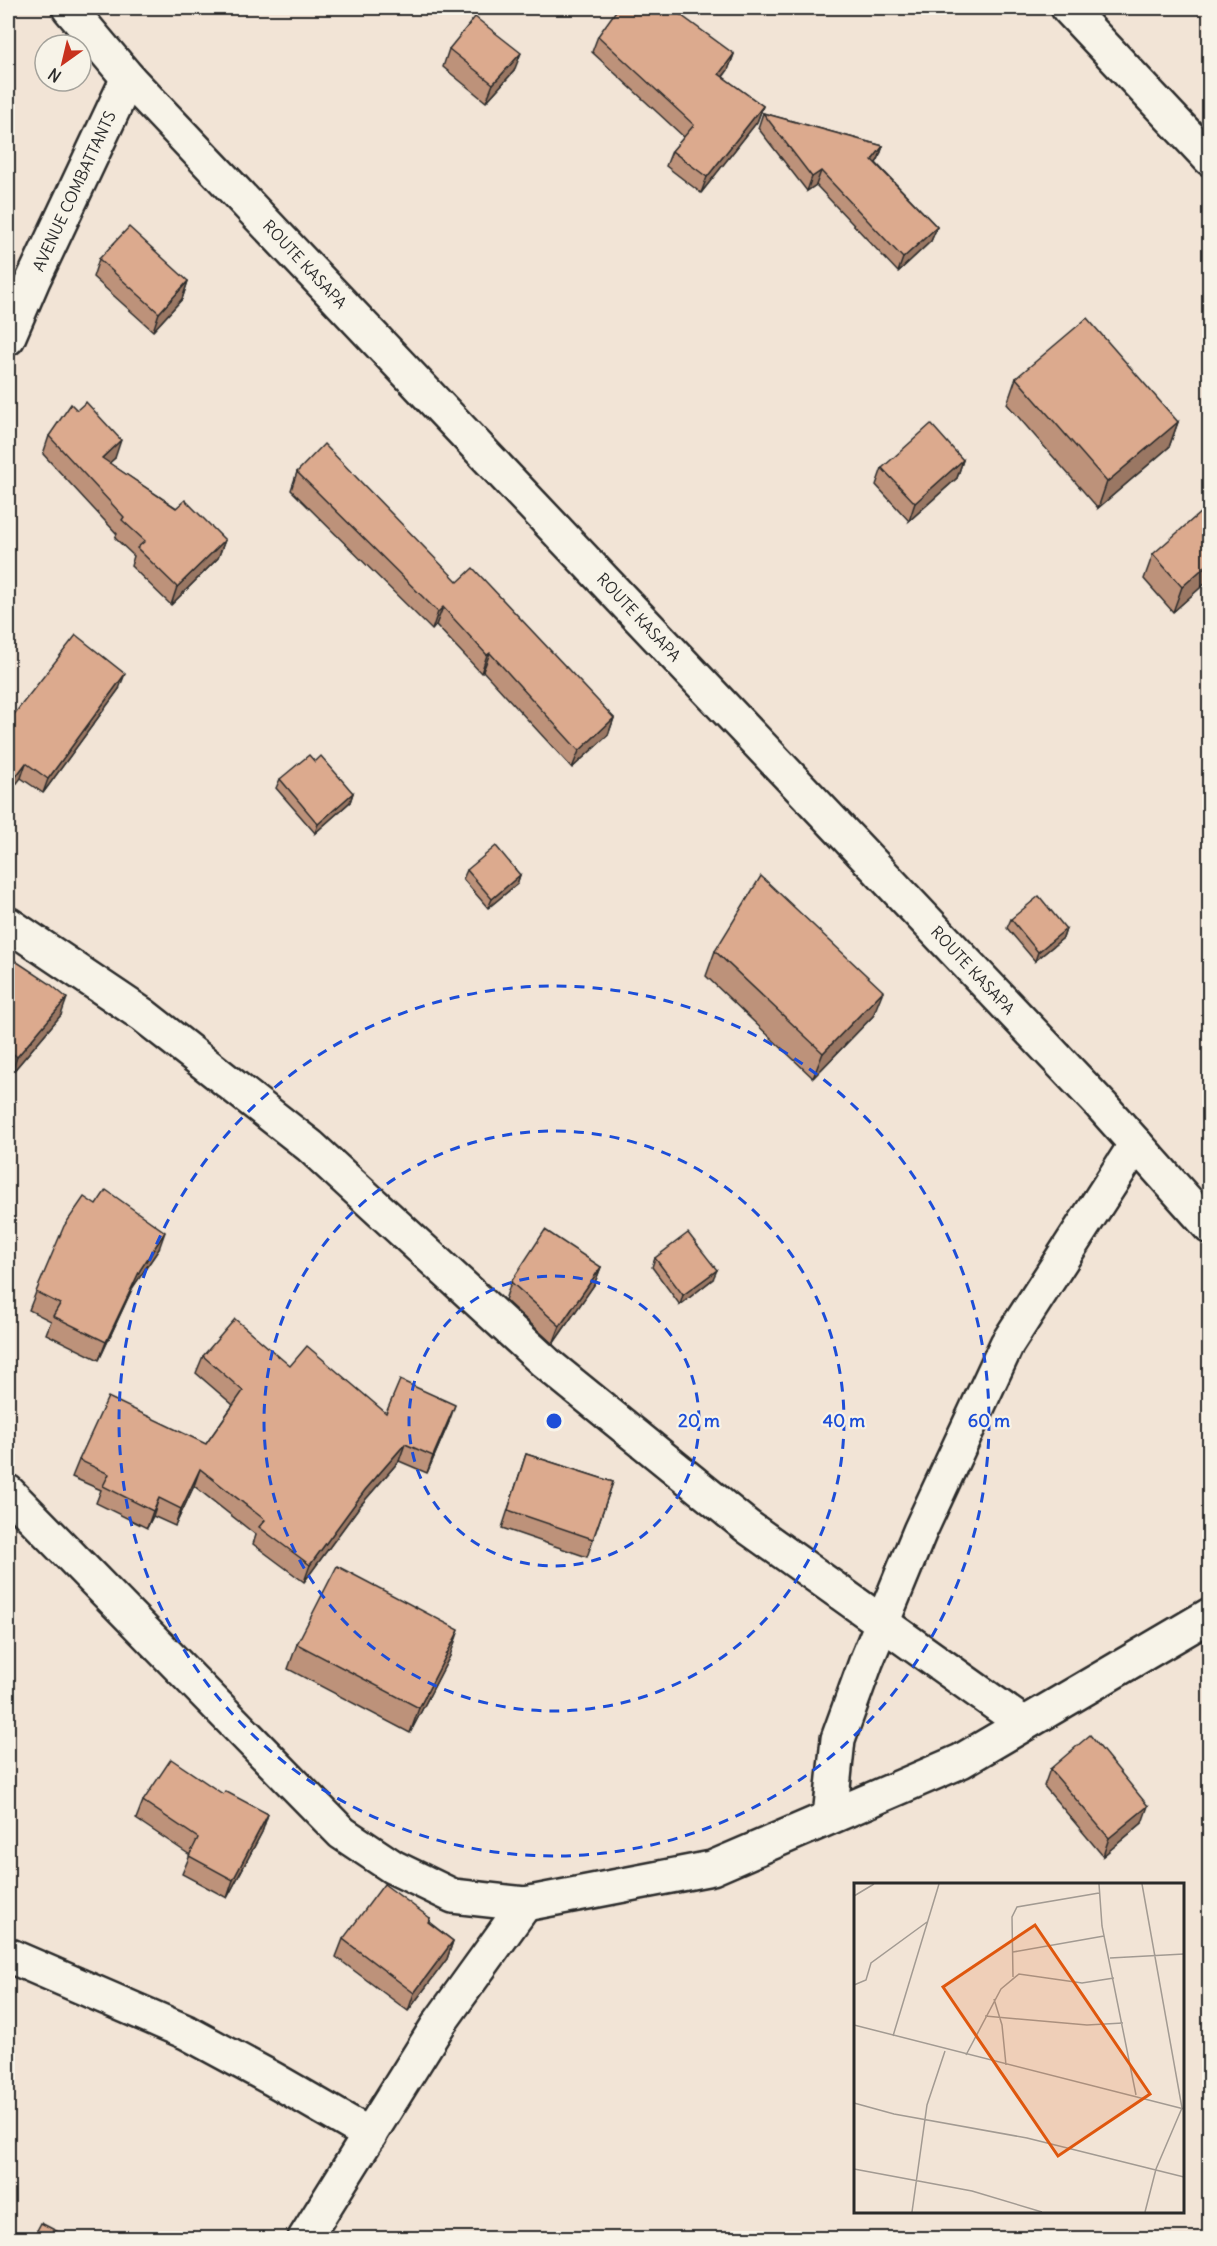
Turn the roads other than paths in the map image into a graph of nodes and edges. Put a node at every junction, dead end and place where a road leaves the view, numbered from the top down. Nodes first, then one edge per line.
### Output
1 (69, 8) edge
2 (1068, 8) edge
3 (128, 78) junction
4 (1209, 159) edge
5 (8, 338) edge
6 (8, 924) edge
7 (1136, 1144) junction
8 (1209, 1227) edge
9 (8, 1492) edge
10 (1209, 1615) edge
11 (882, 1624) junction
12 (1024, 1724) junction
13 (830, 1817) junction
14 (525, 1904) junction
15 (8, 1955) edge
16 (370, 2135) junction
17 (306, 2238) edge

1 - 3 street, ROUTE KASAPA
2 - 4 street
3 - 5 street, AVENUE COMBATTANTS
3 - 7 street, ROUTE KASAPA
6 - 11 street
7 - 8 street, ROUTE KASAPA
7 - 11 street
9 - 14 street
10 - 12 street
11 - 12 street
11 - 13 street
12 - 13 street
13 - 14 street
14 - 16 street
15 - 16 street
16 - 17 street

